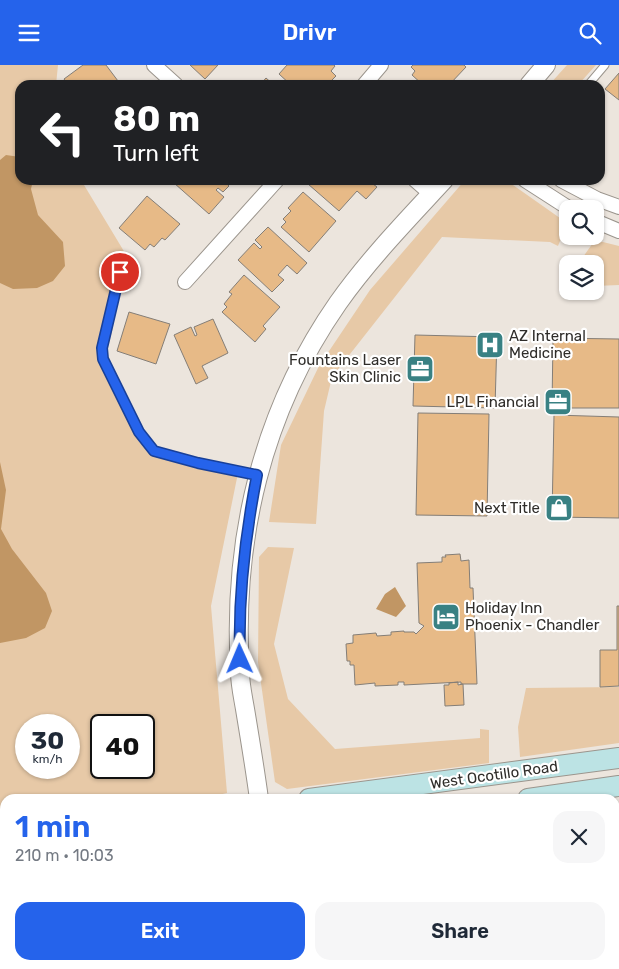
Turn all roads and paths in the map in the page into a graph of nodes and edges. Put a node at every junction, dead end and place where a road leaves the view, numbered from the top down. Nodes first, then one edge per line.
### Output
1 (154, 65) edge
2 (381, 65) edge
3 (546, 65) edge
4 (606, 65) edge
5 (170, 80) edge
6 (368, 80) edge
7 (533, 80) edge
8 (592, 80) edge
9 (272, 185) edge
10 (421, 185) edge
11 (439, 185) edge
12 (532, 185) edge
13 (570, 185) edge
14 (431, 194) junction
15 (559, 202) edge
16 (619, 207) edge
17 (604, 225) edge
18 (619, 231) edge
19 (120, 272) dead end
20 (185, 281) dead end
21 (257, 475) junction
22 (619, 757) edge
23 (619, 786) edge
24 (258, 794) edge
25 (346, 794) edge
26 (563, 794) edge

1 - 5 street
2 - 6 street
3 - 7 street
4 - 8 lane
9 - 20 street
10 - 14 street
11 - 14 street
12 - 15 street
13 - 16 street
14 - 21 street
17 - 18 street
19 - 21 lane
21 - 24 street
22 - 25 main road, West Ocotillo Road
23 - 26 main road, West Ocotillo Road

